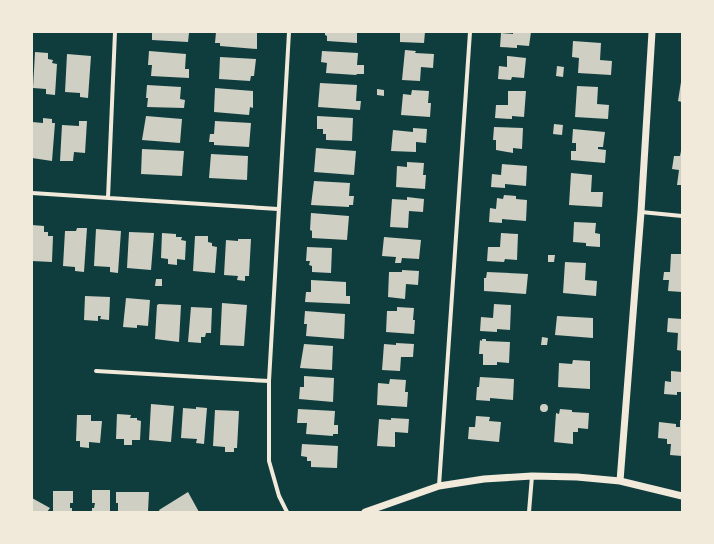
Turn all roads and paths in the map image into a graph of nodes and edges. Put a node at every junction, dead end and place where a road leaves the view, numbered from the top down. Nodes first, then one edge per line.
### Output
1 (115, 32) edge
2 (290, 32) edge
3 (470, 32) edge
4 (652, 32) edge
5 (32, 192) edge
6 (108, 198) junction
7 (278, 209) junction
8 (641, 212) junction
9 (682, 216) edge
10 (96, 371) dead end
11 (269, 380) junction
12 (532, 476) junction
13 (620, 481) junction
14 (439, 486) junction
15 (682, 496) edge
16 (287, 512) edge
17 (365, 512) edge
18 (529, 512) edge

1 - 6 street
2 - 7 street
3 - 14 street
4 - 8 street
5 - 6 street
6 - 7 street
7 - 11 street
8 - 9 street
8 - 13 street
10 - 11 street
11 - 16 street
12 - 13 street
12 - 14 street
12 - 18 street
13 - 15 street
14 - 17 street

